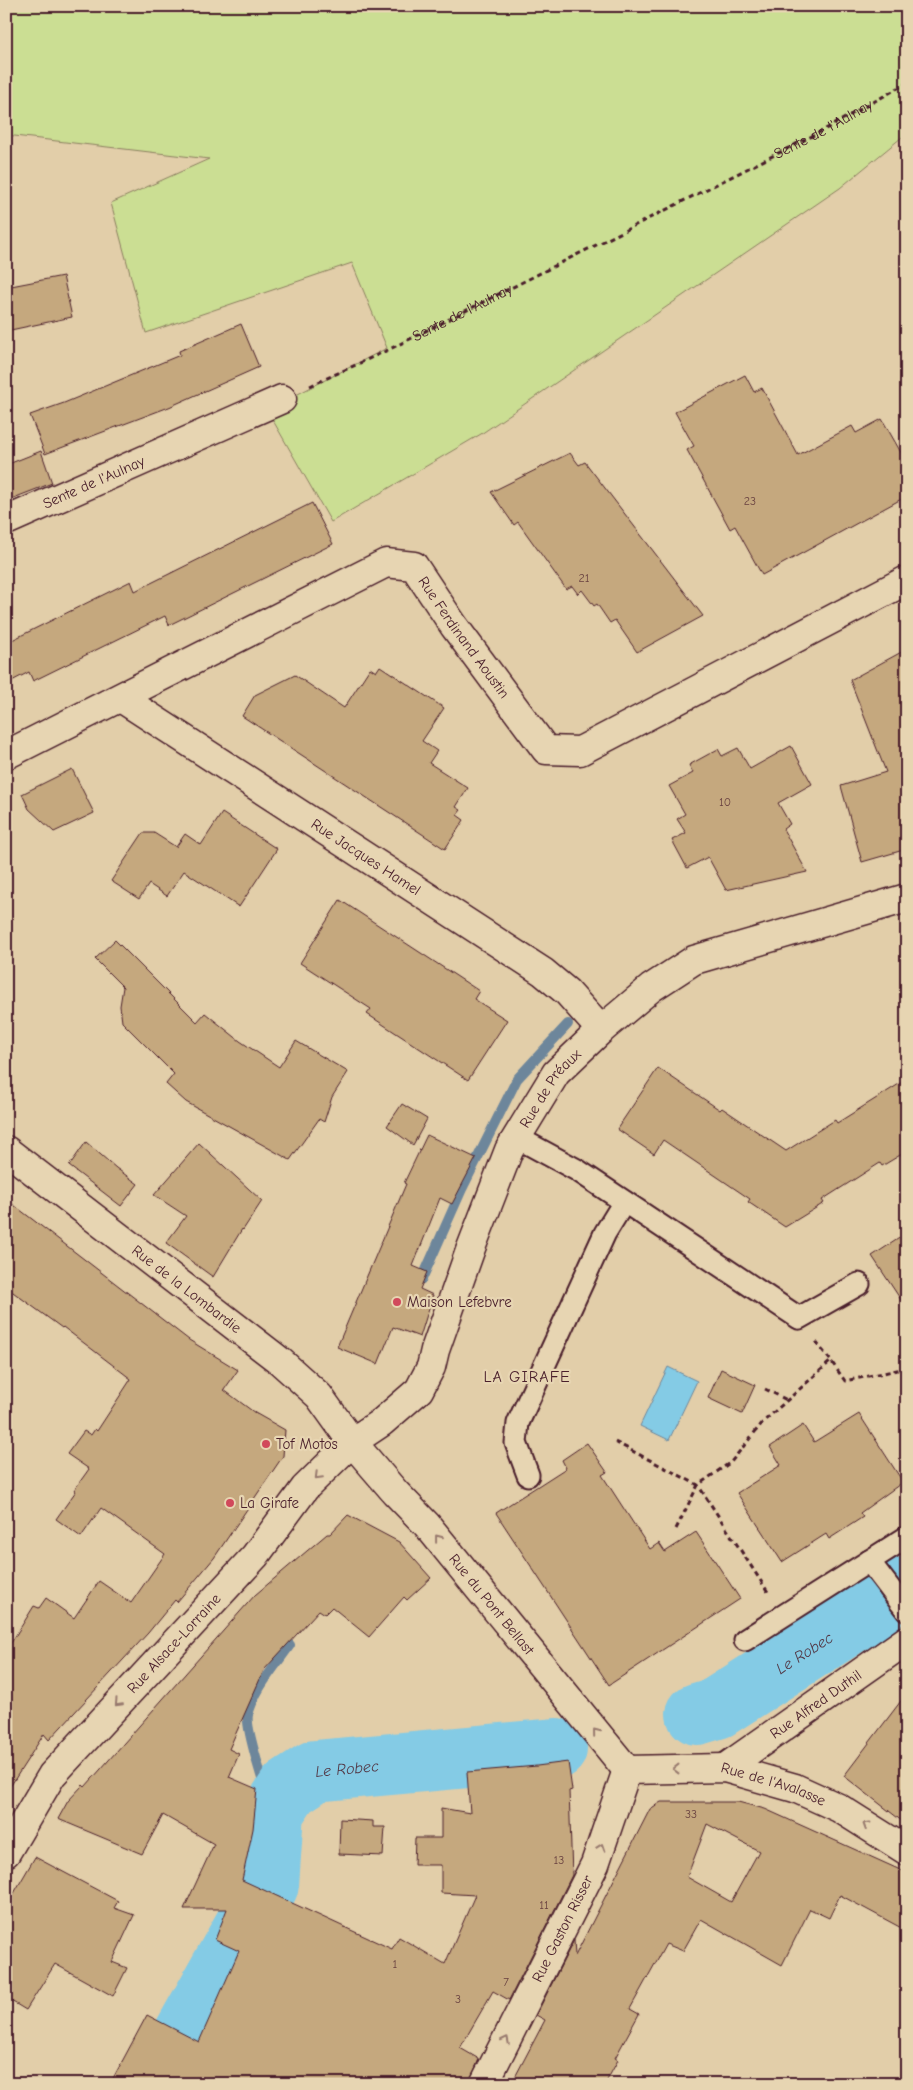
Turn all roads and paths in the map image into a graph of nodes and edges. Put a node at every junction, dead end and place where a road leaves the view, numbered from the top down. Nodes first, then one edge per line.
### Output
1 (907, 83) edge
2 (282, 399) joint
3 (6, 521) edge
4 (907, 580) edge
5 (121, 698) junction
6 (6, 754) edge
7 (907, 898) edge
8 (601, 1030) junction
9 (516, 1137) junction
10 (6, 1150) edge
11 (624, 1202) junction
12 (860, 1284) dead end
13 (907, 1368) edge
14 (765, 1389) dead end
15 (787, 1400) junction
16 (352, 1442) junction
17 (615, 1442) dead end
18 (528, 1475) dead end
19 (698, 1485) junction
20 (676, 1529) dead end
21 (907, 1537) edge
22 (869, 1561) junction
23 (906, 1610) edge
24 (783, 1615) junction
25 (745, 1640) dead end
26 (907, 1640) edge
27 (725, 1768) junction
28 (627, 1770) junction
29 (7, 1850) edge
30 (907, 1851) edge
31 (484, 2084) edge

1 - 2 path, Sente de l'Aulnay
2 - 3 street, Sente de l'Aulnay
4 - 5 street, Rue Ferdinand Aoustin
5 - 6 street, Rue Ferdinand Aoustin
5 - 8 street, Rue Jacques Hamel
7 - 8 street, Rue de Préaux
8 - 9 street, Rue de Préaux
9 - 11 lane
9 - 16 street, Rue de Préaux
10 - 16 street, Rue de la Lombardie
11 - 12 lane
11 - 18 lane
13 - 15 path
14 - 15 path
15 - 19 path
28 -> 16 street, Rue du Pont Bellast
16 -> 29 street, Rue Alsace-Lorraine
17 - 19 path
19 - 20 path
19 - 24 path
21 - 22 lane
22 - 23 lane
22 - 24 lane
24 - 25 lane
26 - 27 street, Rue Alfred Duthil
27 -> 28 street, Rue de l'Avalasse
30 -> 27 street, Rue de l'Avalasse
31 -> 28 street, Rue Gaston Risser

